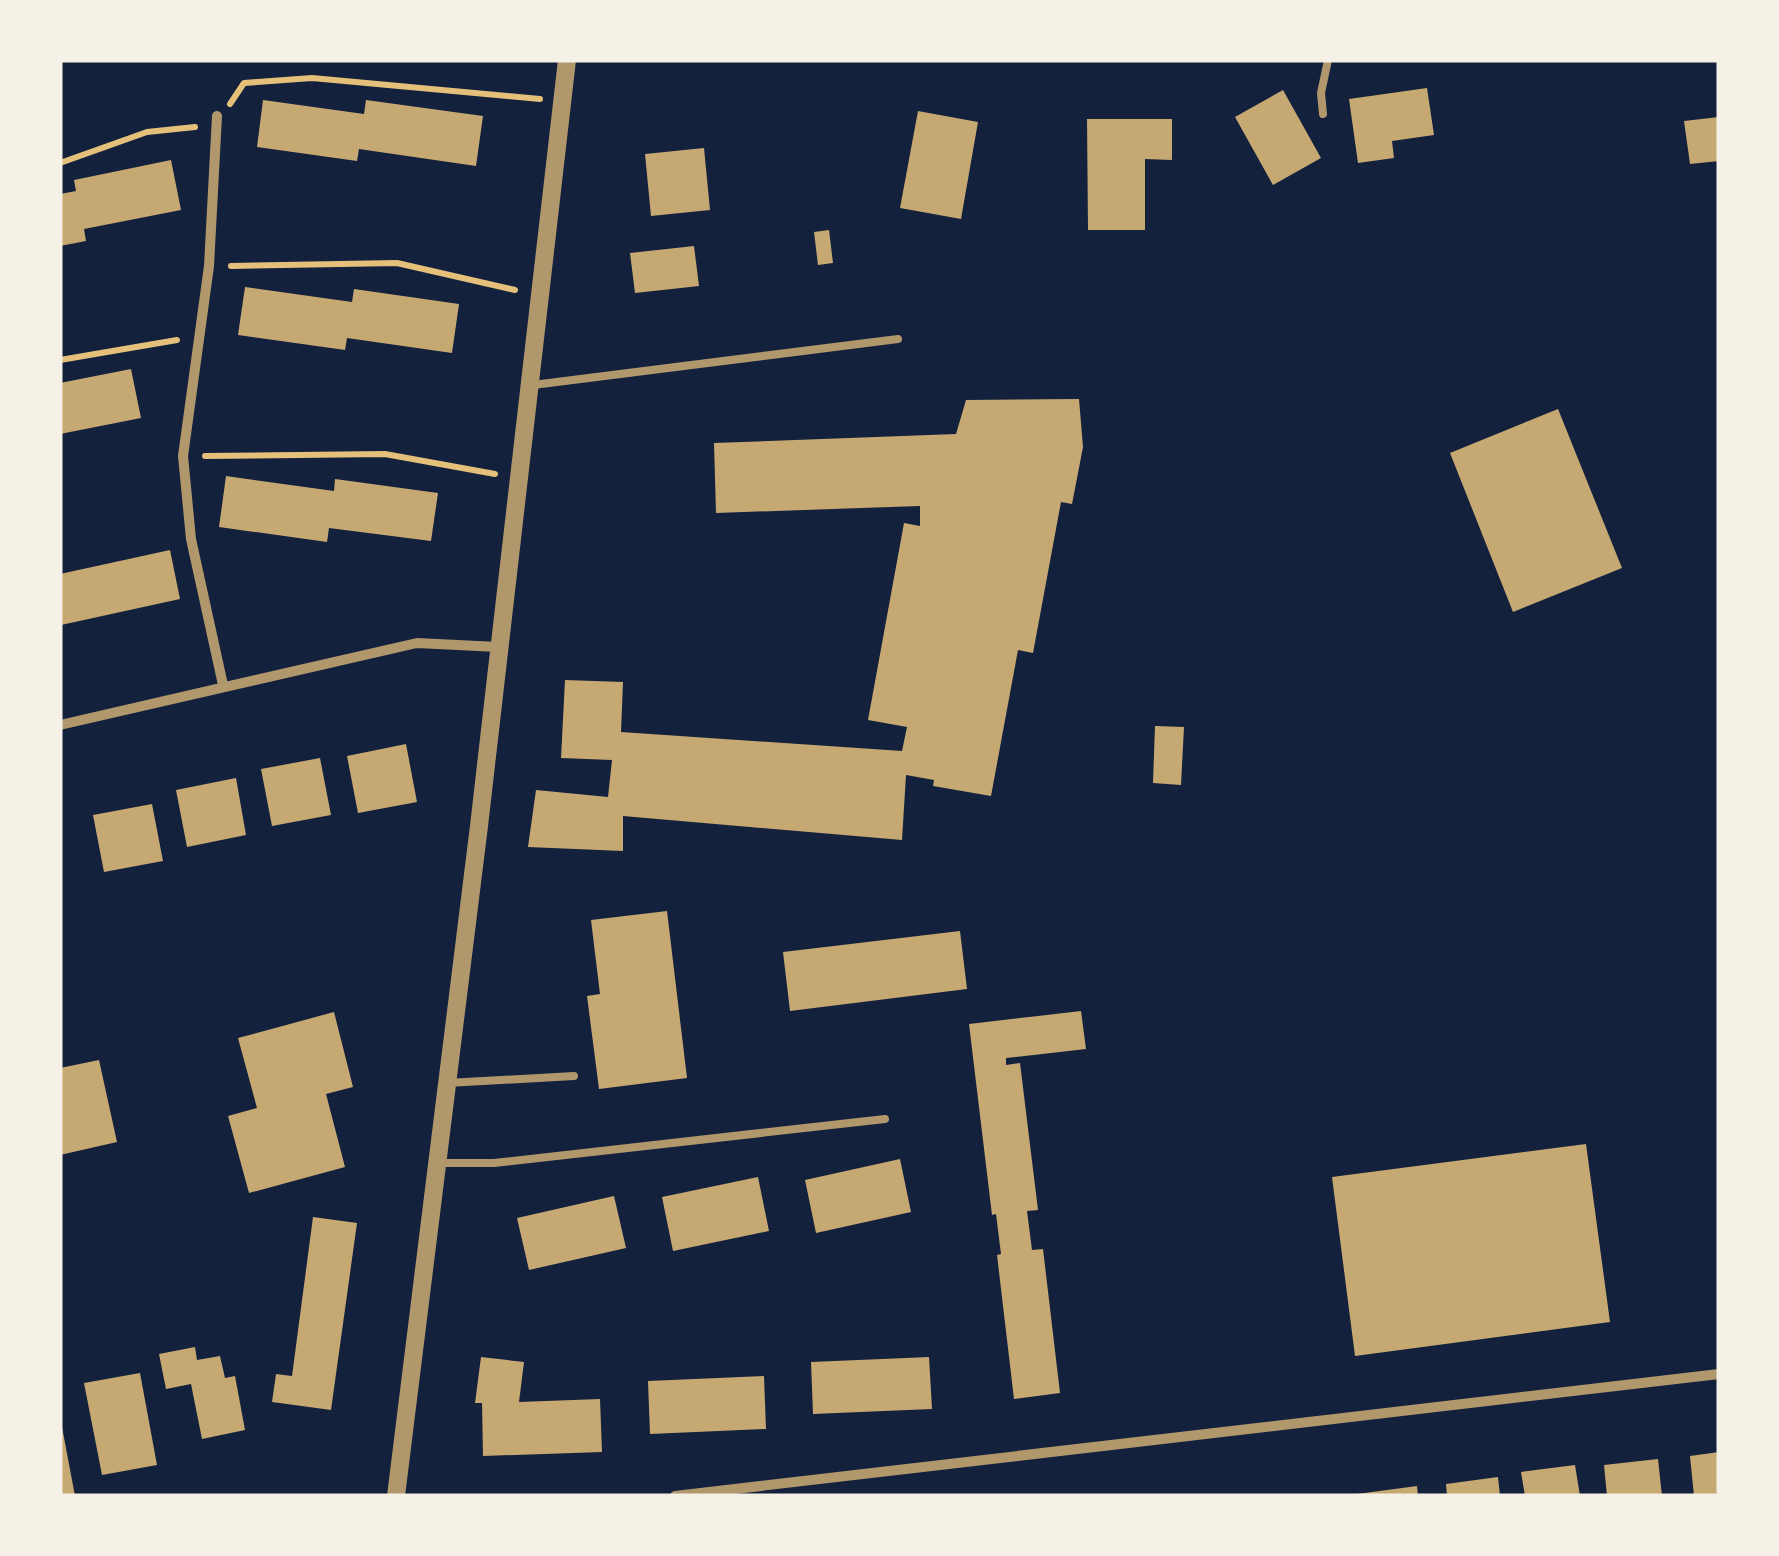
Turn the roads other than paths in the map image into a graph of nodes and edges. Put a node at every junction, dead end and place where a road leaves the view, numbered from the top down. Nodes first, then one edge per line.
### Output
1 (567, 60) edge
2 (1328, 60) edge
3 (1322, 114) dead end
4 (217, 121) road end
5 (898, 338) dead end
6 (528, 386) junction
7 (498, 647) junction
8 (224, 686) junction
9 (60, 725) edge
10 (574, 1076) dead end
11 (447, 1083) junction
12 (885, 1119) dead end
13 (437, 1162) junction
14 (1719, 1374) edge
15 (396, 1496) edge
16 (675, 1496) edge

1 - 6 street
2 - 3 lane
4 - 8 street
5 - 6 lane
6 - 7 street
7 - 8 street
7 - 11 street
8 - 9 street
10 - 11 lane
11 - 13 street
12 - 13 lane
13 - 15 street
14 - 16 street

